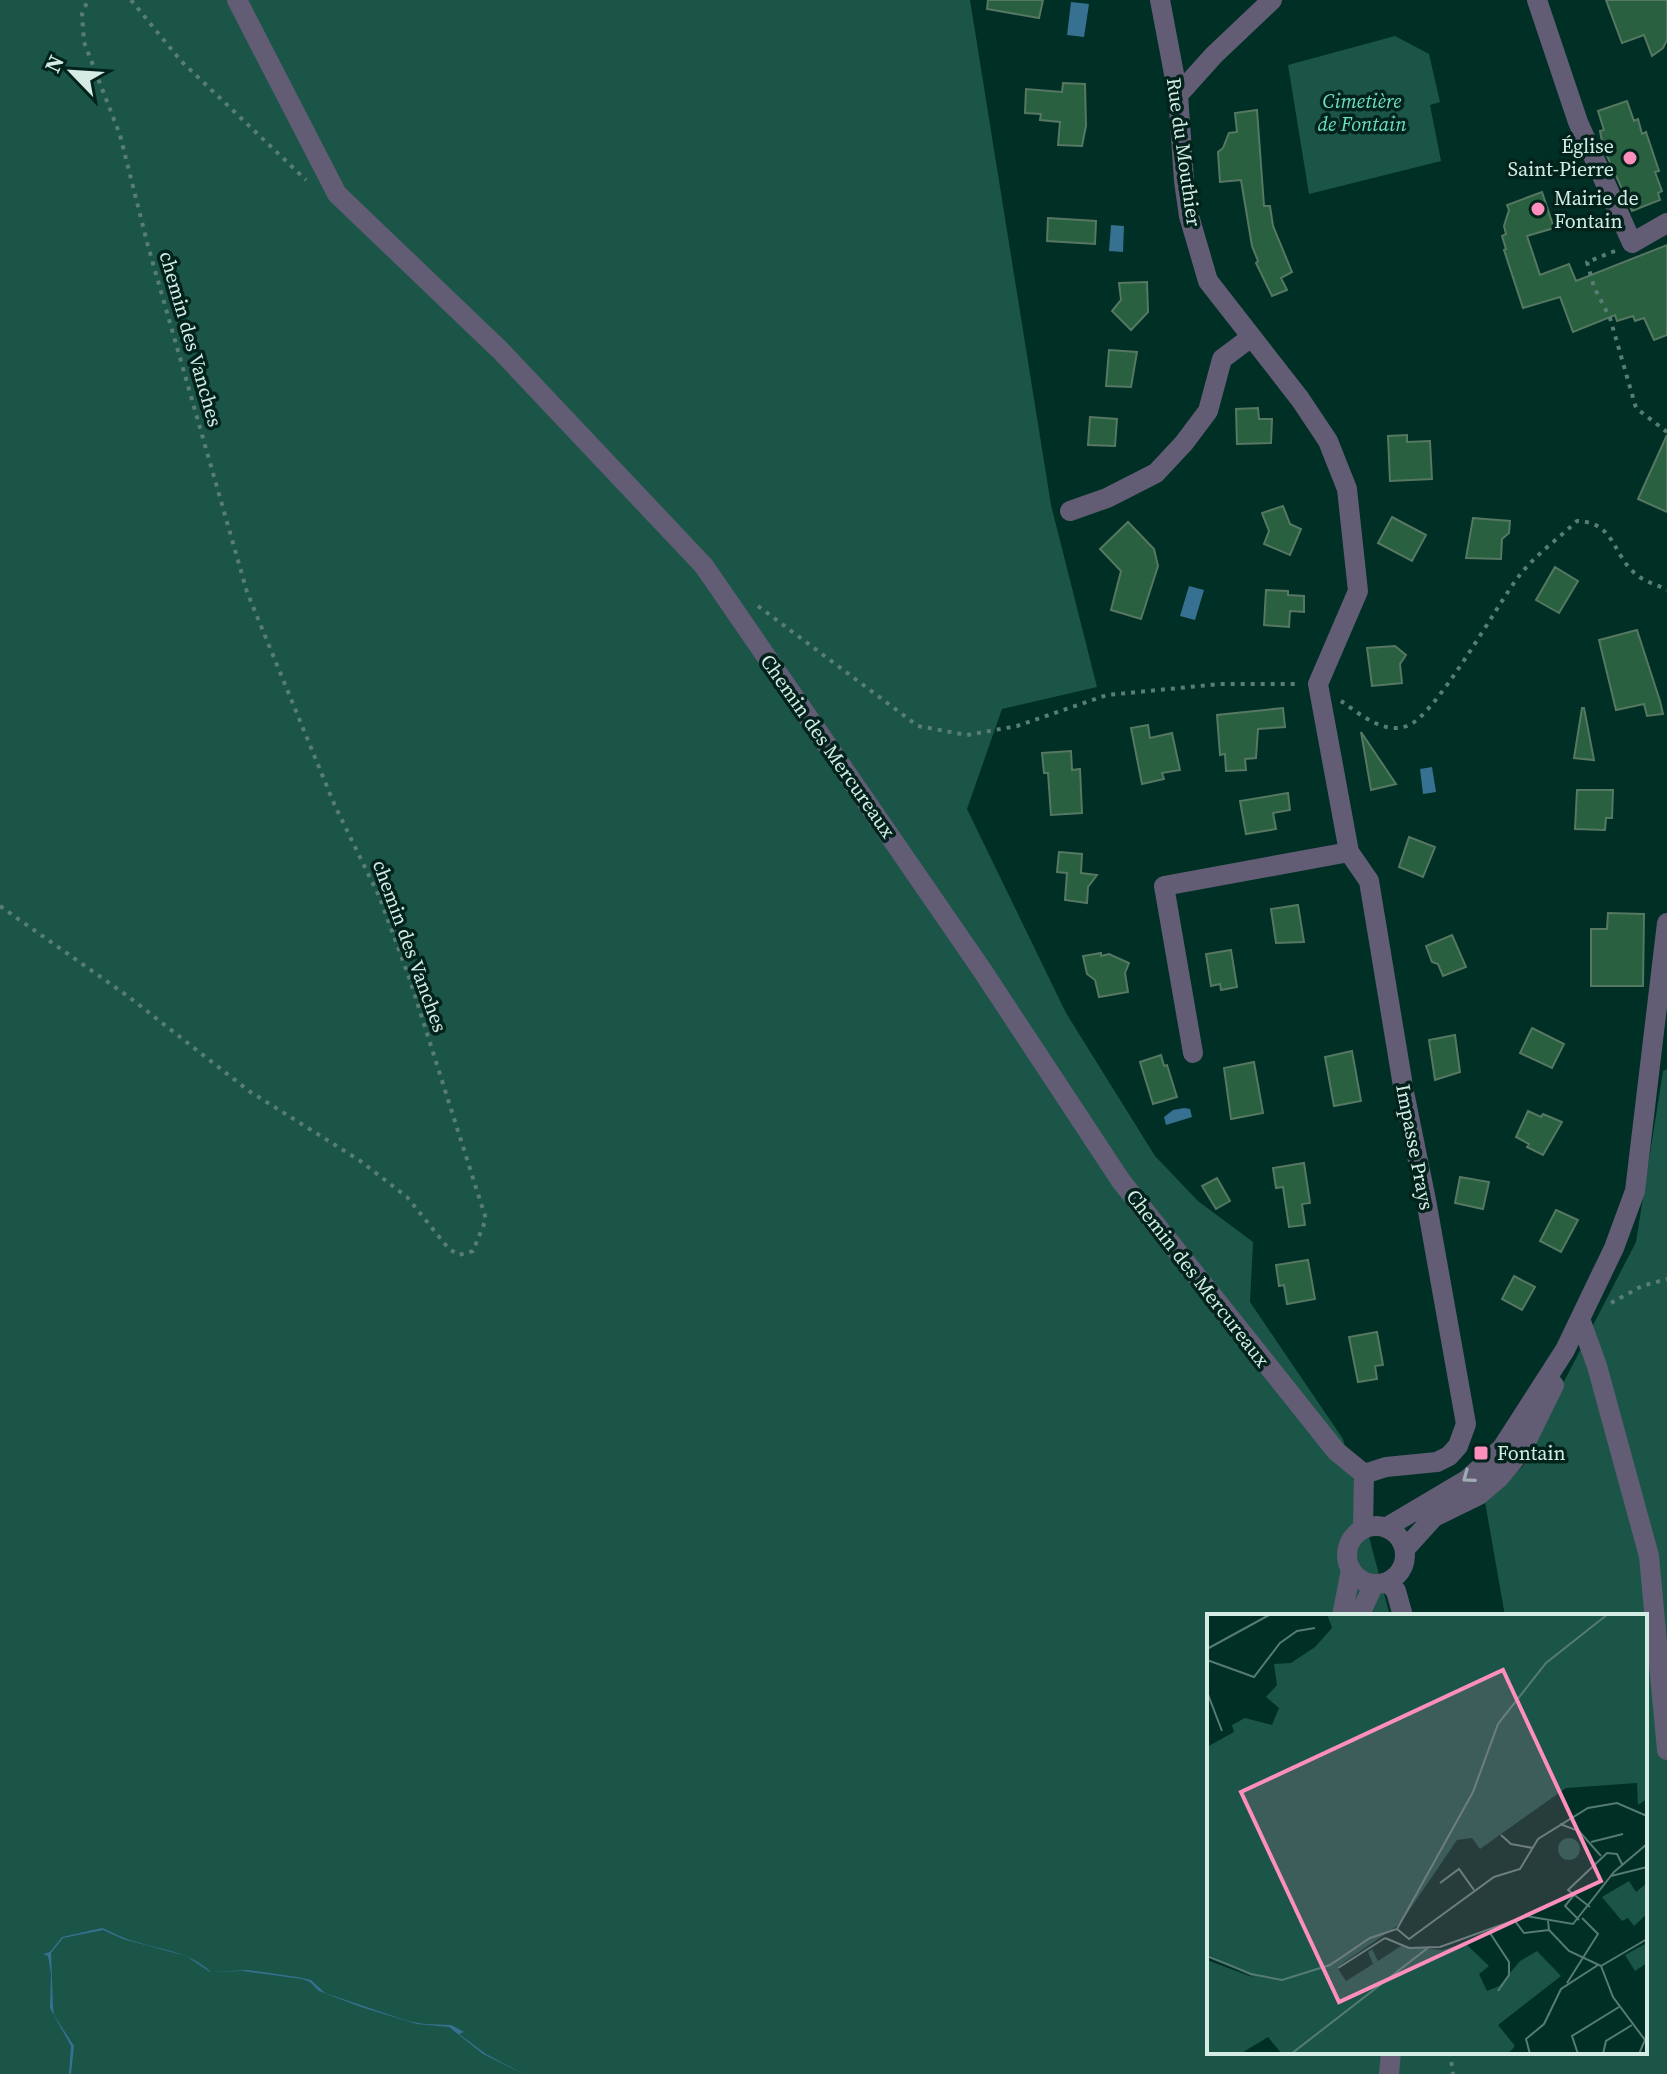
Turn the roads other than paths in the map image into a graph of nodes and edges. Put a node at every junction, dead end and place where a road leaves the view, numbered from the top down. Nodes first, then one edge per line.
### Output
1 (237, 0) edge
2 (1160, 0) edge
3 (1272, 0) edge
4 (1537, 0) edge
5 (1178, 95) junction
6 (1667, 223) edge
7 (1250, 338) junction
8 (1070, 511) dead end
9 (1318, 684) joint
10 (1349, 852) junction
11 (1667, 923) edge
12 (1193, 1053) dead end
13 (1580, 1319) junction
14 (1565, 1350) junction
15 (1364, 1474) junction
16 (1387, 1527) junction
17 (1363, 1528) junction
18 (1405, 1549) junction
19 (1351, 1570) junction
20 (1381, 1583) junction
21 (1342, 1614) edge
22 (1360, 1614) edge
23 (1402, 1614) edge
24 (1667, 1750) edge
25 (1391, 2054) edge
26 (1389, 2074) edge

1 - 15 street, Chemin des Mercureaux
2 - 5 street, Rue du Mouthier
3 - 5 street
4 - 6 street
5 - 7 street, Rue du Mouthier
7 - 8 street
7 - 9 street, Rue du Mouthier
9 - 10 street, Impasse Prays
10 - 12 street
10 - 15 street, Impasse Prays
11 - 13 street
13 - 14 street
13 - 24 street
14 -> 16 street
14 - 18 street
15 - 17 street
16 - 17 street
16 - 18 street
17 - 19 street
18 - 20 street
19 - 20 street
19 - 21 street
20 - 22 street
20 - 23 street
25 - 26 street

